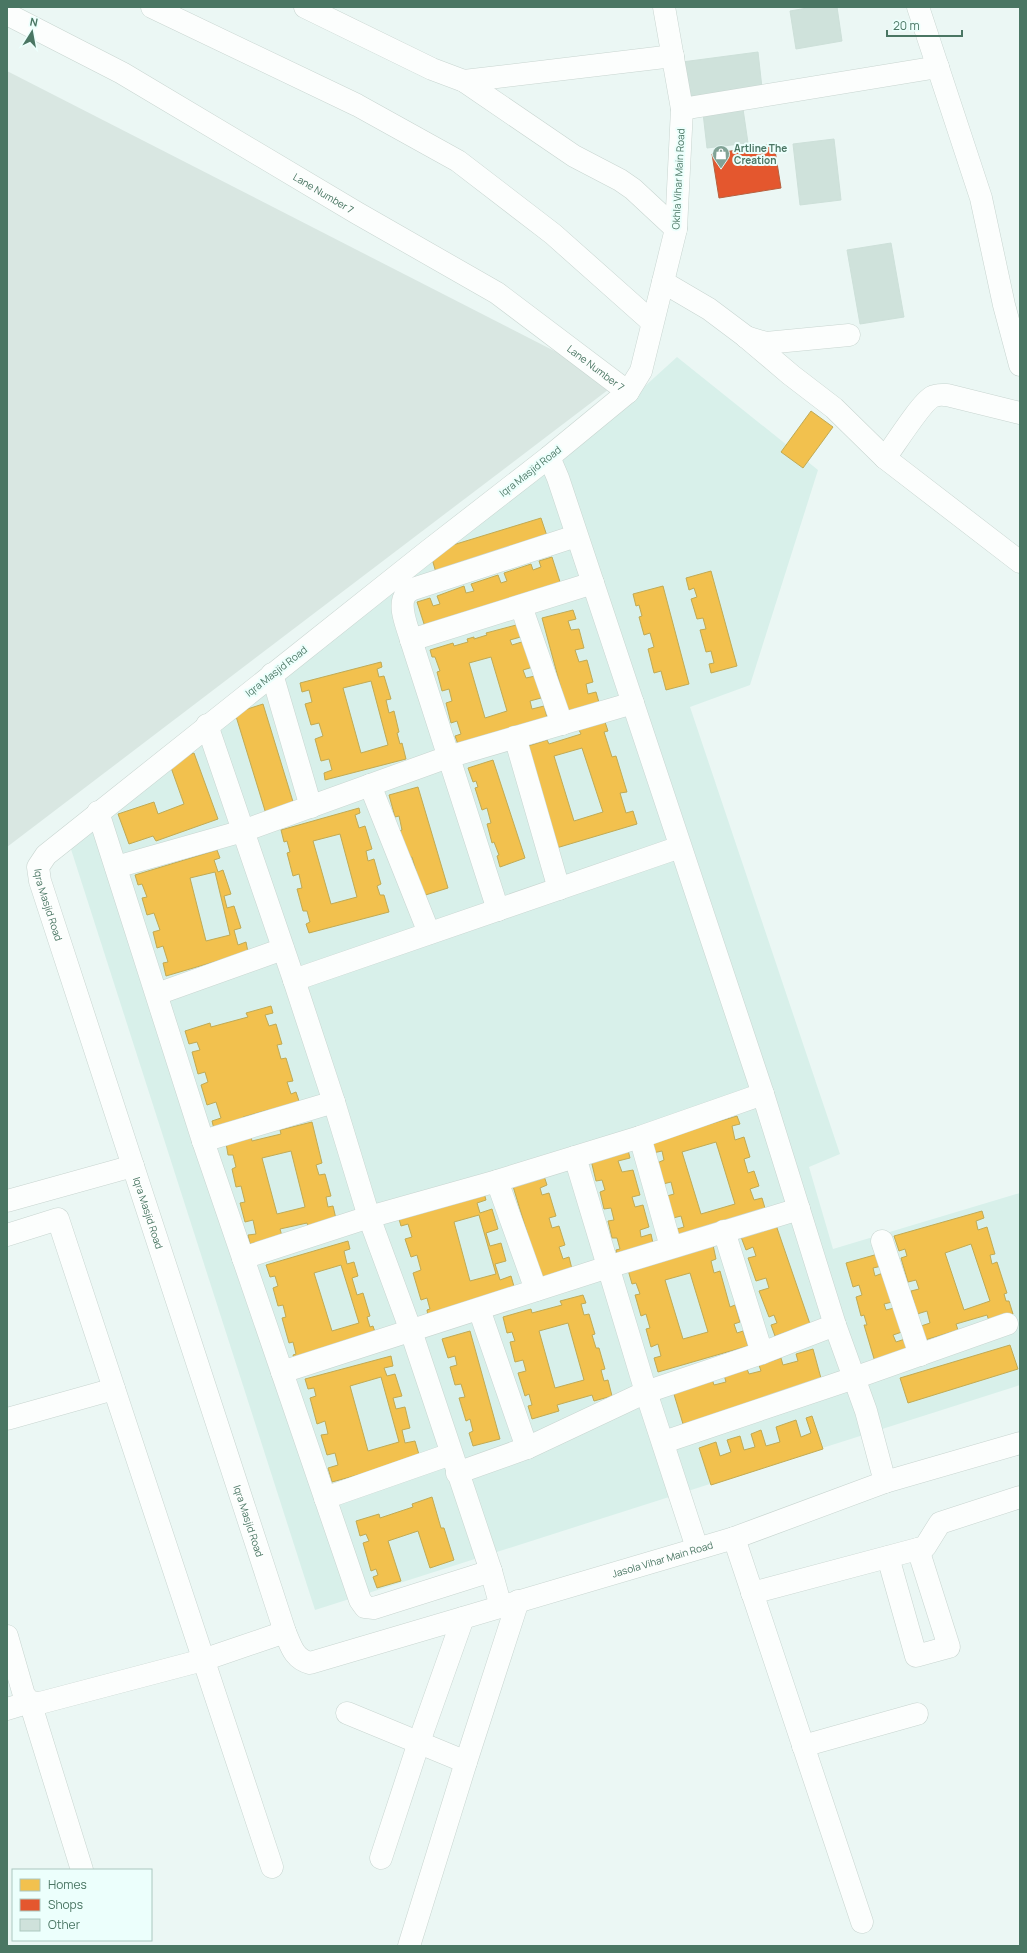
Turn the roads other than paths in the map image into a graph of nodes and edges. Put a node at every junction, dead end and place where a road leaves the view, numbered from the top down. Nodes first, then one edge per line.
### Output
1 (152, 7) edge
2 (305, 7) edge
3 (664, 7) edge
4 (918, 7) edge
5 (7, 14) edge
6 (673, 56) junction
7 (938, 67) junction
8 (464, 81) junction
9 (682, 109) junction
10 (676, 229) junction
11 (663, 282) junction
12 (652, 322) junction
13 (849, 334) dead end
14 (745, 336) junction
15 (1020, 365) edge
16 (628, 392) junction
17 (1020, 413) edge
18 (549, 457) junction
19 (885, 458) junction
20 (576, 536) junction
21 (1020, 562) edge
22 (593, 584) junction
23 (521, 606) junction
24 (411, 640) junction
25 (272, 674) junction
26 (632, 703) junction
27 (562, 724) junction
28 (207, 725) junction
29 (515, 737) junction
30 (448, 757) junction
31 (370, 785) junction
32 (310, 806) junction
33 (98, 812) junction
34 (243, 831) junction
35 (680, 847) junction
36 (116, 867) junction
37 (559, 889) junction
38 (498, 910) junction
39 (429, 933) junction
40 (283, 949) junction
41 (294, 980) junction
42 (157, 994) junction
43 (763, 1094) junction
44 (334, 1102) junction
45 (640, 1136) junction
46 (203, 1141) junction
47 (575, 1157) junction
48 (132, 1166) junction
49 (497, 1181) junction
50 (7, 1201) edge
51 (799, 1209) junction
52 (369, 1217) junction
53 (724, 1231) junction
54 (7, 1235) edge
55 (882, 1240) dead end
56 (672, 1247) junction
57 (243, 1258) junction
58 (608, 1267) junction
59 (536, 1290) junction
60 (478, 1309) junction
61 (1007, 1324) dead end
62 (834, 1325) junction
63 (411, 1331) junction
64 (762, 1353) junction
65 (920, 1355) junction
66 (282, 1372) junction
67 (854, 1378) junction
68 (114, 1389) junction
69 (646, 1392) junction
70 (7, 1419) edge
71 (664, 1442) junction
72 (1020, 1443) edge
73 (527, 1448) junction
74 (454, 1464) junction
75 (885, 1482) junction
76 (1020, 1497) edge
77 (325, 1498) junction
78 (734, 1538) junction
79 (697, 1548) junction
80 (918, 1549) junction
81 (888, 1557) junction
82 (491, 1571) junction
83 (752, 1593) junction
84 (509, 1604) junction
85 (463, 1618) junction
86 (285, 1632) junction
87 (7, 1636) edge
88 (203, 1660) junction
89 (301, 1661) joint
90 (30, 1702) junction
91 (7, 1709) edge
92 (347, 1713) dead end
93 (917, 1714) dead end
94 (419, 1742) junction
95 (803, 1746) junction
96 (466, 1762) junction
97 (381, 1858) dead end
98 (272, 1867) dead end
99 (82, 1869) edge
100 (862, 1922) dead end
101 (409, 1946) edge

1 - 12 street
2 - 8 street
3 - 6 street, Okhla Vihar Main Road
4 - 7 street
5 - 16 street, Lane Number 7
6 - 8 street
6 - 9 street, Okhla Vihar Main Road
7 - 9 street
7 - 15 street
8 - 10 street
9 - 10 street, Okhla Vihar Main Road
10 - 11 street, Okhla Vihar Main Road
11 - 12 street, Okhla Vihar Main Road
11 - 14 street
12 - 16 street, Okhla Vihar Main Road
13 - 14 street
14 - 19 street
16 - 18 street, Iqra Masjid Road
17 - 19 street
18 - 20 street
18 - 25 street, Iqra Masjid Road
19 - 21 street
20 - 22 street
20 - 24 street
22 - 23 street
22 - 26 street
23 - 24 street
23 - 27 street
24 - 30 street
25 - 28 street, Iqra Masjid Road
25 - 32 street
26 - 27 street
26 - 35 street
27 - 29 street
28 - 33 street, Iqra Masjid Road
28 - 34 street
29 - 30 street
29 - 37 street
30 - 31 street
30 - 38 street
31 - 32 street
31 - 39 street
32 - 34 street
33 - 36 street
33 - 48 street, Iqra Masjid Road
34 - 36 street
34 - 40 street
35 - 37 street
35 - 43 street
36 - 42 street
37 - 38 street
38 - 39 street
39 - 41 street
40 - 41 street
40 - 42 street
41 - 44 street
42 - 46 street
43 - 45 street
43 - 51 street
44 - 46 street
44 - 52 street
45 - 47 street
45 - 56 street
46 - 57 street
47 - 49 street
47 - 58 street
48 - 50 street
48 - 86 street, Iqra Masjid Road
49 - 52 street
49 - 59 street
51 - 53 street
51 - 62 street
52 - 57 street
52 - 63 street
53 - 56 street
53 - 64 street
54 - 68 street
55 - 65 street
56 - 58 street
57 - 66 street
58 - 59 street
58 - 69 street
59 - 60 street
60 - 63 street
60 - 73 street
61 - 65 street
62 - 64 street
62 - 67 street
63 - 66 street
63 - 74 street
64 - 69 street
65 - 67 street
66 - 77 street
67 - 71 street
67 - 75 street
68 - 70 street
68 - 88 street
69 - 71 street
69 - 73 street
71 - 79 street
72 - 75 street, Jasola Vihar Main Road
73 - 74 street
74 - 77 street
74 - 82 street
75 - 78 street, Jasola Vihar Main Road
76 - 80 street
77 - 82 street
78 - 79 street, Jasola Vihar Main Road
78 - 83 street
79 - 84 street, Jasola Vihar Main Road
80 - 81 street
80 - 81 street
81 - 83 street
82 - 84 street
83 - 95 street
84 - 85 street, Jasola Vihar Main Road
84 - 96 street
85 - 89 street, Jasola Vihar Main Road
85 - 94 street
86 - 88 street
86 - 89 street, Iqra Masjid Road
87 - 90 street
88 - 90 street
88 - 98 street
90 - 91 street
90 - 99 street
92 - 94 street
93 - 95 street
94 - 96 street
94 - 97 street
95 - 100 street
96 - 101 street

